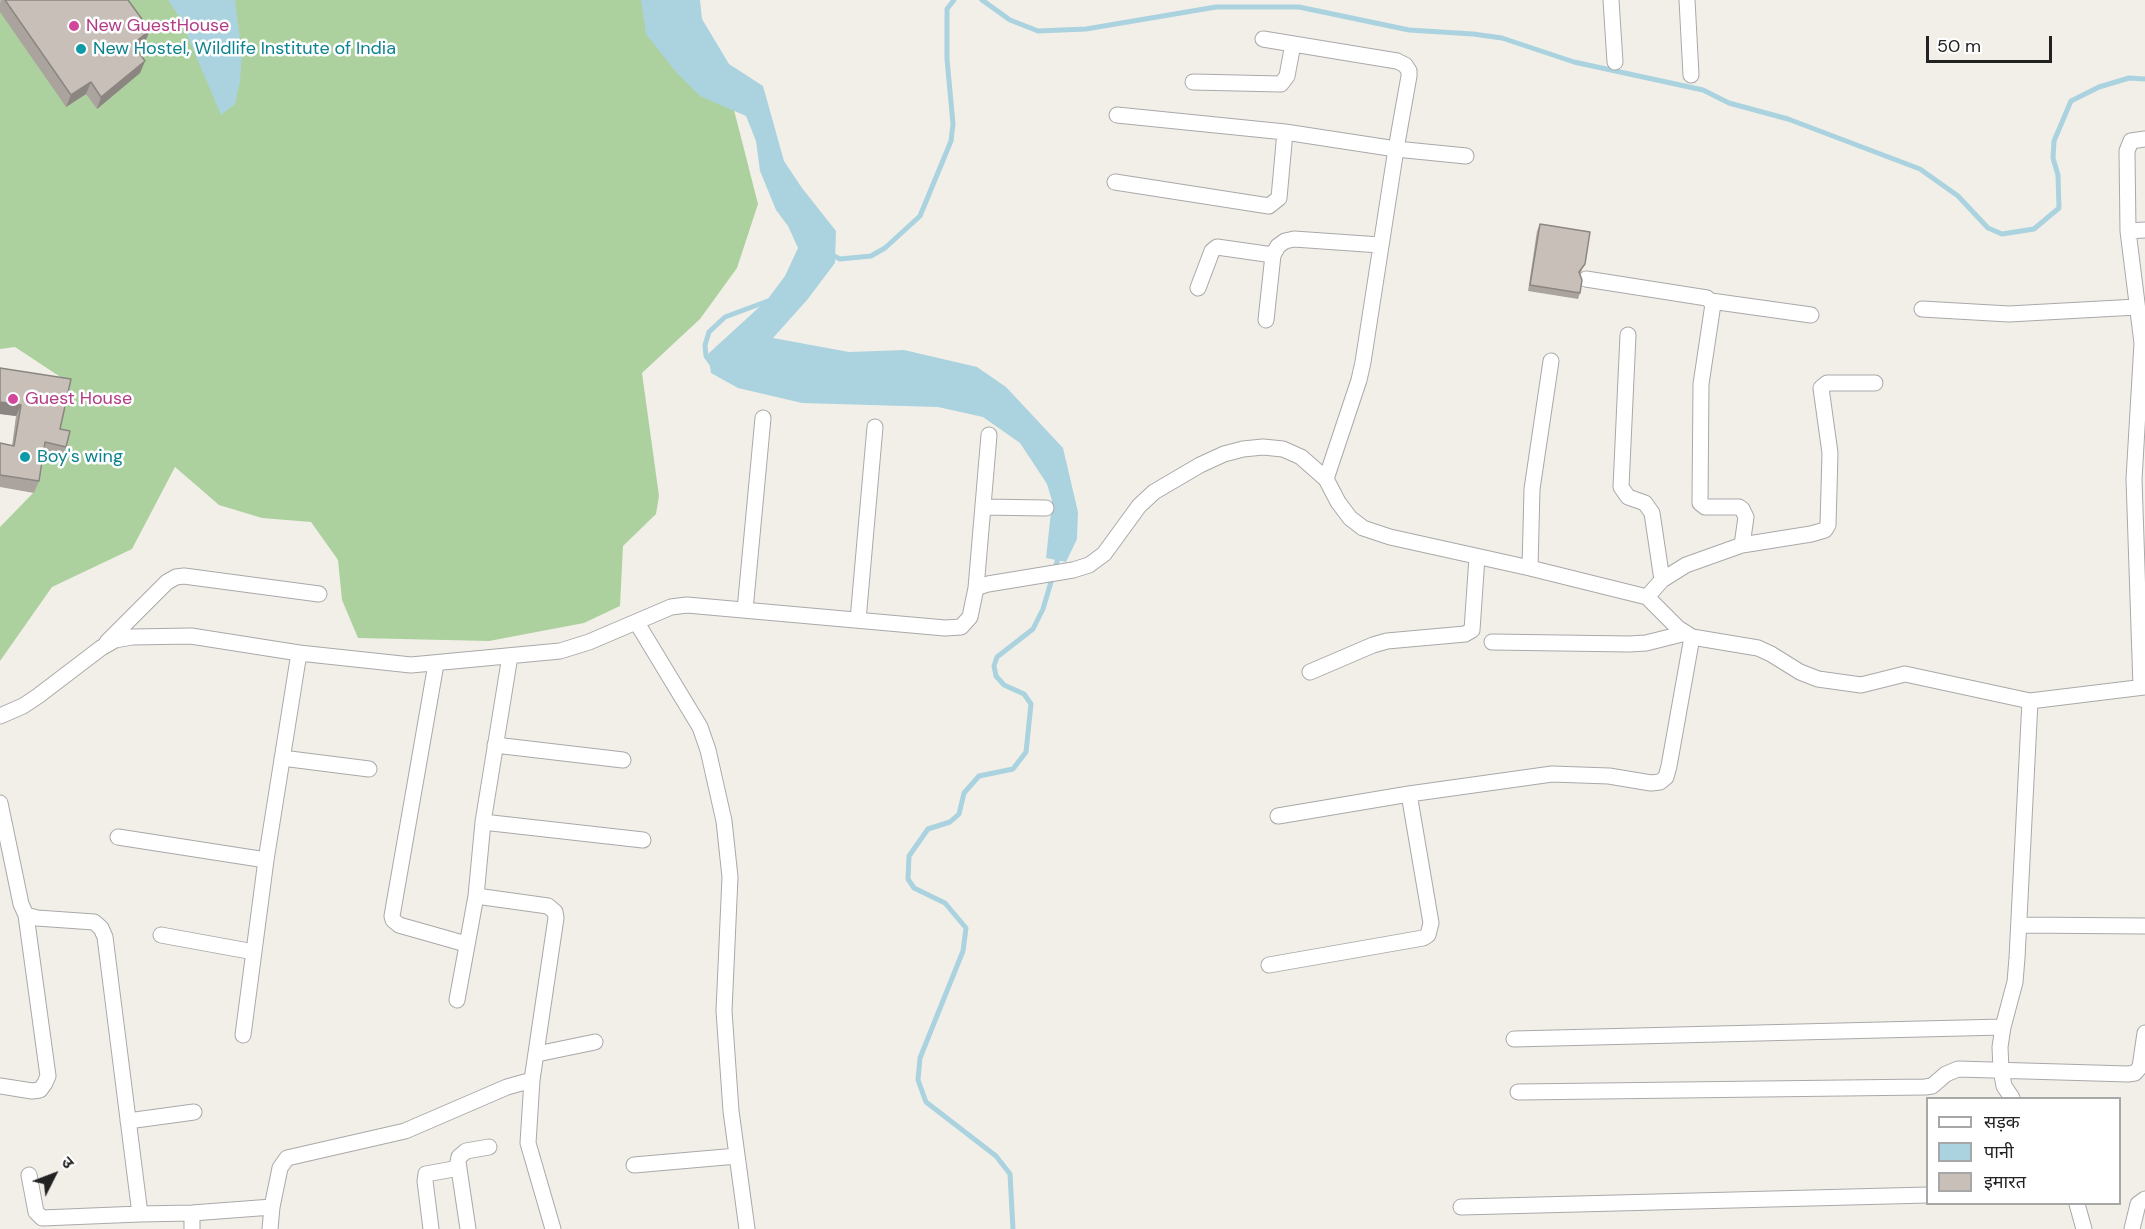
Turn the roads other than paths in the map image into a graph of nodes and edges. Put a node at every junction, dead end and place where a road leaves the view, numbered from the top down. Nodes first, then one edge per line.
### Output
1 (1611, 0) edge
2 (1687, 0) edge
3 (1263, 39) dead end
4 (1293, 44) junction
5 (1616, 63) dead end
6 (1691, 75) dead end
7 (1193, 82) dead end
8 (1117, 115) dead end
9 (1285, 132) junction
10 (2145, 139) edge
11 (1395, 149) junction
12 (1466, 156) dead end
13 (1115, 182) dead end
14 (2145, 230) edge
15 (2128, 231) junction
16 (1380, 245) junction
17 (1273, 255) junction
18 (1586, 279) dead end
19 (1198, 288) dead end
20 (1711, 301) junction
21 (2137, 307) junction
22 (1922, 309) dead end
23 (1811, 315) dead end
24 (1266, 320) dead end
25 (1628, 335) dead end
26 (2143, 343) edge
27 (1551, 361) dead end
28 (1875, 383) dead end
29 (763, 418) dead end
30 (875, 427) dead end
31 (989, 435) dead end
32 (2140, 449) edge
33 (1326, 478) junction
34 (983, 507) junction
35 (1046, 508) dead end
36 (1742, 545) junction
37 (1477, 557) junction
38 (1530, 568) junction
39 (1662, 580) junction
40 (976, 588) junction
41 (319, 594) dead end
42 (1647, 597) junction
43 (745, 610) junction
44 (858, 620) junction
45 (637, 623) junction
46 (1689, 635) junction
47 (1492, 642) dead end
48 (101, 648) junction
49 (299, 652) junction
50 (510, 656) junction
51 (436, 664) junction
52 (1310, 672) dead end
53 (2143, 687) edge
54 (2030, 701) junction
55 (0, 716) edge
56 (495, 745) junction
57 (282, 758) junction
58 (623, 760) dead end
59 (369, 769) dead end
60 (1409, 794) junction
61 (0, 803) edge
62 (1278, 816) dead end
63 (483, 822) junction
64 (118, 837) dead end
65 (643, 840) dead end
66 (266, 860) junction
67 (476, 896) junction
68 (26, 915) junction
69 (2019, 925) junction
70 (2145, 926) edge
71 (161, 935) dead end
72 (466, 944) junction
73 (254, 952) junction
74 (1269, 965) dead end
75 (457, 1000) dead end
76 (2003, 1027) junction
77 (2145, 1033) edge
78 (243, 1035) dead end
79 (1514, 1039) dead end
80 (595, 1042) dead end
81 (537, 1054) junction
82 (2001, 1070) junction
83 (532, 1080) junction
84 (0, 1086) edge
85 (1518, 1092) dead end
86 (2011, 1097) edge
87 (194, 1112) dead end
88 (128, 1121) junction
89 (489, 1147) dead end
90 (737, 1156) junction
91 (634, 1165) dead end
92 (459, 1168) junction
93 (29, 1174) dead end
94 (1926, 1195) edge
95 (2145, 1198) edge
96 (2078, 1205) edge
97 (272, 1206) junction
98 (1461, 1207) dead end
99 (192, 1213) junction
100 (140, 1214) junction
101 (192, 1229) edge
102 (270, 1229) edge
103 (431, 1229) edge
104 (468, 1229) edge
105 (553, 1229) edge
106 (747, 1229) edge
107 (2084, 1229) edge
108 (2132, 1229) edge

1 - 5 street
2 - 6 street
3 - 4 street
4 - 7 street
4 - 11 street
8 - 9 street
9 - 11 street
9 - 13 street
10 - 15 street
11 - 12 street
11 - 16 street
14 - 15 street
15 - 21 street
16 - 17 street
16 - 33 street
17 - 19 street
17 - 24 street
18 - 20 street
20 - 23 street
20 - 36 street
21 - 22 street
21 - 26 street
25 - 39 street
26 - 32 street
27 - 38 street
28 - 36 street
29 - 43 street
30 - 44 street
31 - 34 street
32 - 53 street
33 - 37 street
33 - 40 street
34 - 35 street
34 - 40 street
36 - 39 street
37 - 38 street
37 - 52 street
38 - 42 street
39 - 42 street
40 - 44 street
41 - 48 street
42 - 46 street
43 - 44 street
43 - 45 street
45 - 50 street
45 - 90 street
46 - 47 street
46 - 54 street
46 - 60 street
48 - 49 street
48 - 55 street
49 - 51 street
49 - 57 street
50 - 51 street
50 - 56 street
51 - 72 street
53 - 54 street
54 - 69 street
56 - 58 street
56 - 63 street
57 - 59 street
57 - 66 street
60 - 62 street
60 - 74 street
61 - 68 street
63 - 65 street
63 - 67 street
64 - 66 street
66 - 73 street
67 - 72 street
67 - 81 street
68 - 84 street
68 - 88 street
69 - 70 street
69 - 76 street
71 - 73 street
72 - 75 street
73 - 78 street
76 - 79 street
76 - 82 street
77 - 82 street
80 - 81 street
81 - 83 street
82 - 85 street
82 - 86 street
83 - 97 street
83 - 105 street
87 - 88 street
88 - 100 street
89 - 92 street
90 - 91 street
90 - 106 street
92 - 103 street
92 - 104 street
93 - 100 street
94 - 98 street
95 - 108 street
96 - 107 street
97 - 99 street
97 - 102 street
99 - 100 street
99 - 101 street

